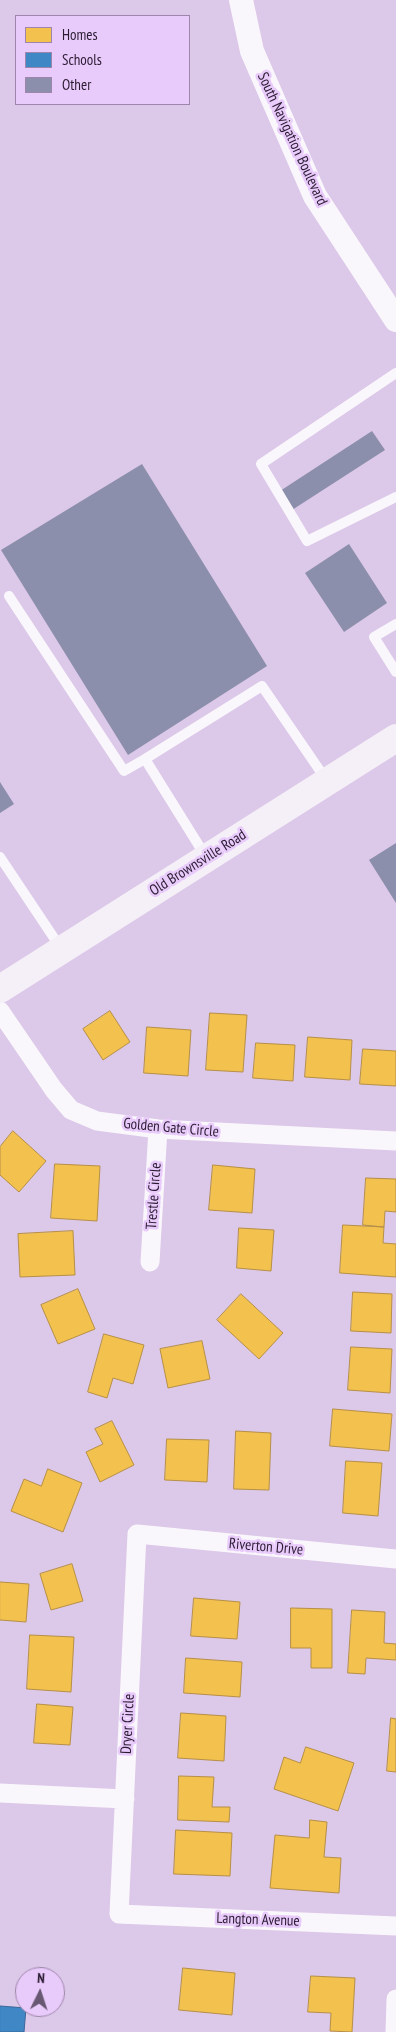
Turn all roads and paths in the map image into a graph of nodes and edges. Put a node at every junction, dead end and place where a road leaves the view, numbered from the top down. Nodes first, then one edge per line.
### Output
1 (241, 0) edge
2 (396, 320) edge
3 (396, 373) edge
4 (396, 498) edge
5 (9, 596) dead end
6 (396, 624) edge
7 (396, 672) edge
8 (396, 738) edge
9 (145, 759) junction
10 (327, 781) junction
11 (0, 857) edge
12 (206, 858) junction
13 (62, 950) junction
14 (0, 989) edge
15 (0, 1011) edge
16 (158, 1129) junction
17 (396, 1141) edge
18 (150, 1262) dead end
19 (136, 1534) joint
20 (396, 1559) edge
21 (0, 1793) edge
22 (125, 1799) junction
23 (119, 1914) joint
24 (396, 1926) edge
25 (396, 1999) edge
26 (395, 2032) edge

1 - 2 street, South Navigation Boulevard
3 - 4 lane
5 - 9 lane
6 - 7 lane
8 - 10 main road, Old Brownsville Road
9 - 10 lane
9 - 12 lane
10 - 12 main road, Old Brownsville Road
11 - 13 lane
12 - 13 main road, Old Brownsville Road
13 - 14 main road, Old Brownsville Road
15 - 16 street, Golden Gate Circle
16 - 17 street, Golden Gate Circle
16 - 18 street, Trestle Circle
19 - 20 street, Riverton Drive
19 - 22 street, Dryer Circle
21 - 22 street
22 - 23 street, Dryer Circle
23 - 24 street, Langton Avenue
25 - 26 street

